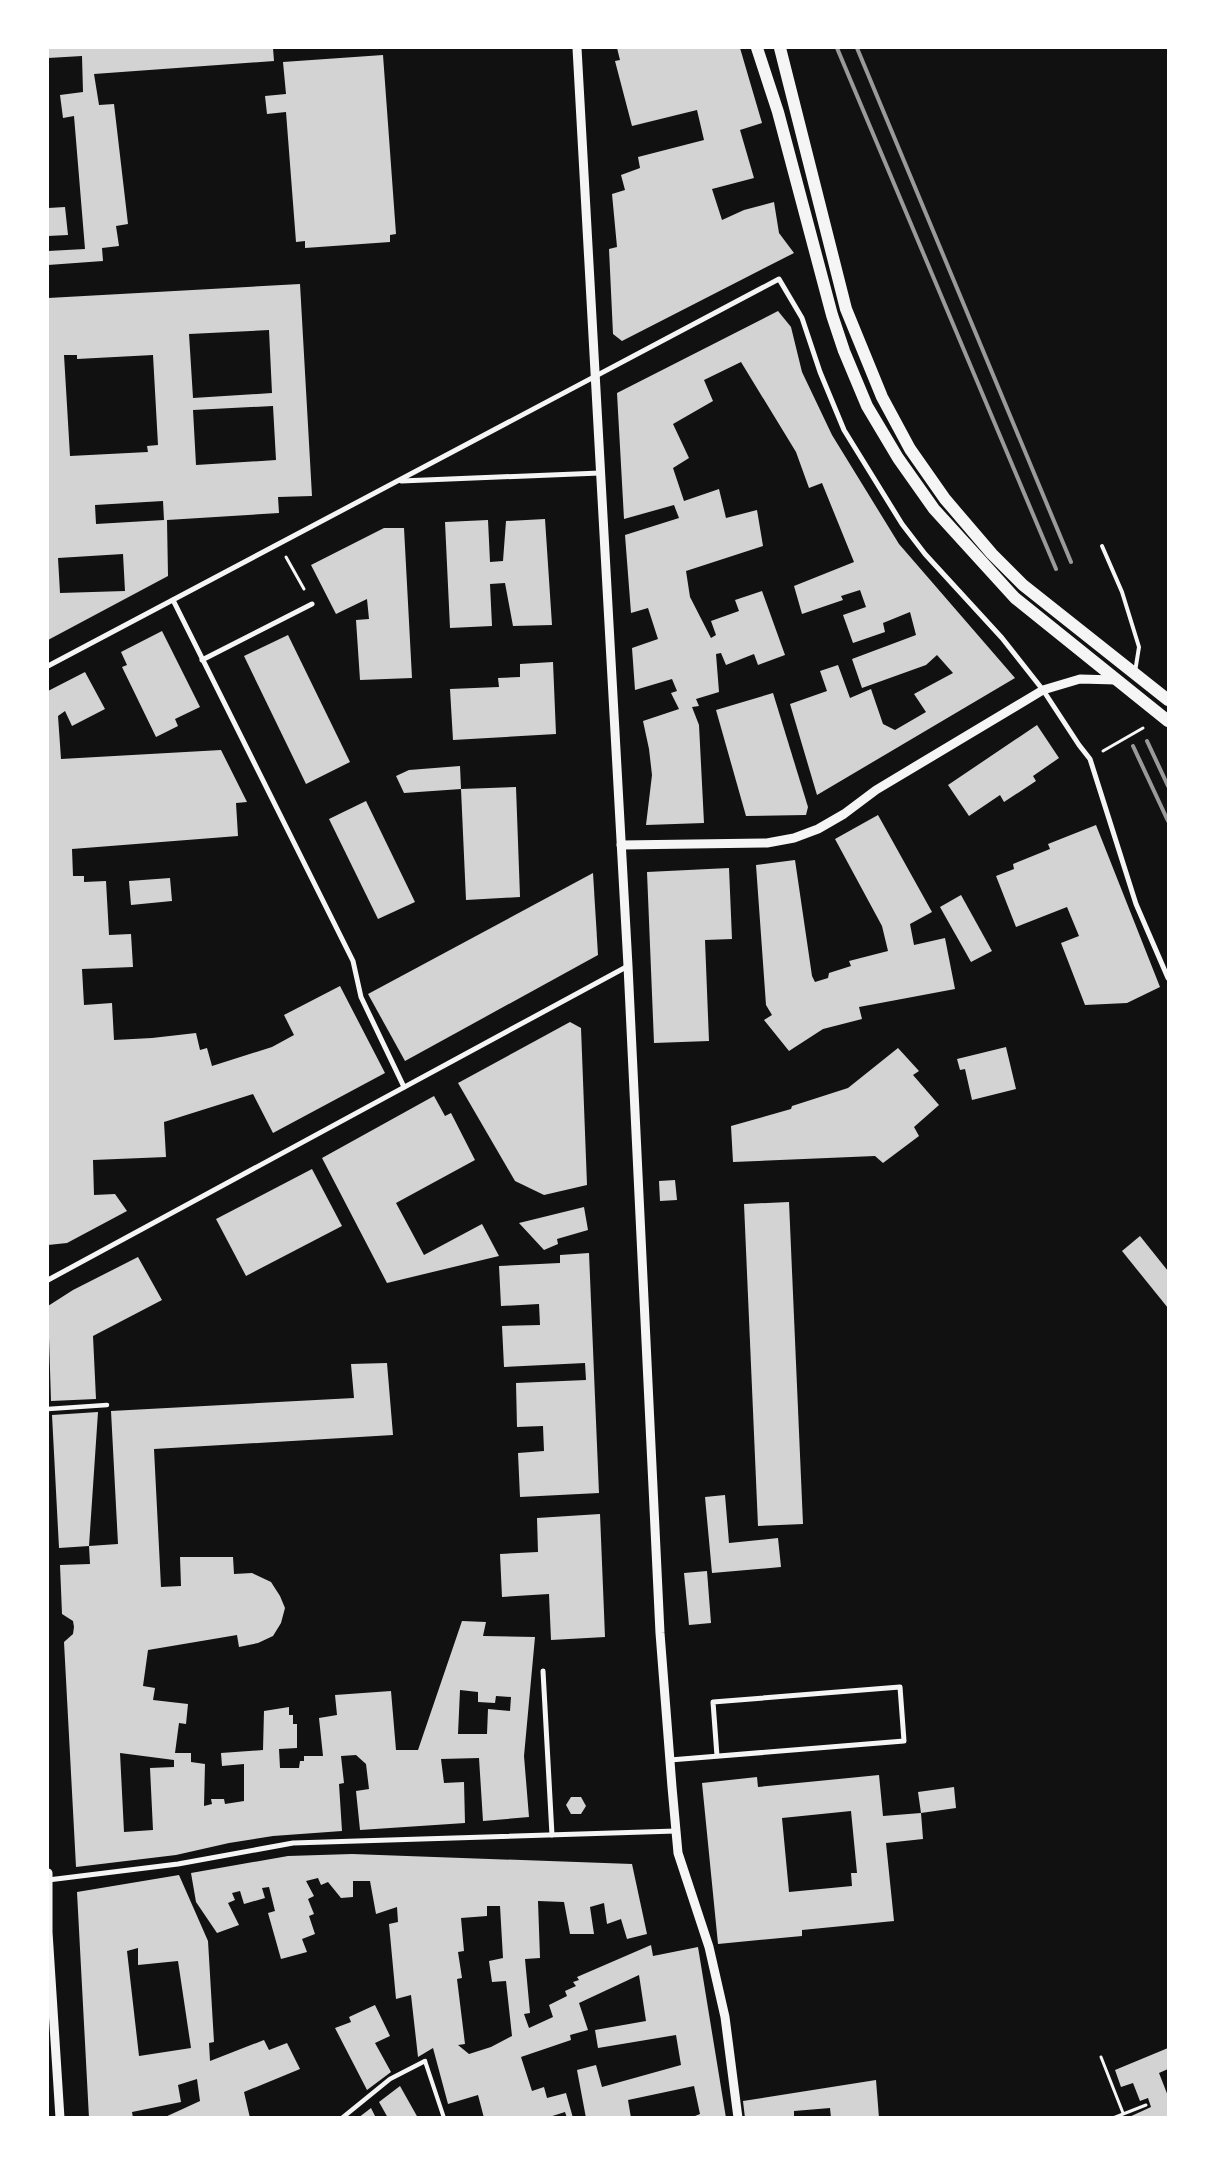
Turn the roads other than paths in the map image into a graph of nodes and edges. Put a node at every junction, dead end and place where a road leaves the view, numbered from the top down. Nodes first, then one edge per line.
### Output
1 (577, 48) edge
2 (757, 48) edge
3 (780, 48) edge
4 (595, 376) junction
5 (600, 474) junction
6 (398, 481) junction
7 (1102, 546) dead end
8 (173, 600) junction
9 (312, 604) road end
10 (202, 660) junction
11 (48, 666) edge
12 (1135, 674) junction
13 (1116, 680) junction
14 (1043, 690) junction
15 (1168, 700) edge
16 (1166, 719) edge
17 (621, 845) junction
18 (628, 966) junction
19 (1168, 978) edge
20 (404, 1087) junction
21 (48, 1280) edge
22 (107, 1405) dead end
23 (48, 1409) edge
24 (542, 1671) dead end
25 (717, 1756) junction
26 (670, 1760) junction
27 (676, 1831) junction
28 (552, 1835) junction
29 (48, 1873) edge
30 (48, 1880) edge
31 (48, 1932) edge
32 (425, 2061) joint
33 (60, 2118) edge
34 (342, 2118) edge
35 (444, 2118) edge
36 (738, 2118) edge

1 - 4 street
2 - 13 main road
3 - 12 main road
4 - 5 street
4 - 6 street
4 - 14 street
5 - 6 street
5 - 17 street
6 - 8 street
7 - 12 lane
8 - 10 street
8 - 11 street
9 - 10 street
10 - 20 street
12 - 15 main road
13 - 14 street
13 - 16 main road
14 - 17 street
14 - 19 street
17 - 18 street
18 - 20 street
18 - 26 street
20 - 21 street
22 - 23 street
24 - 28 street
25 - 25 street
25 - 26 street
26 - 27 street
27 - 28 street
27 - 36 street
28 - 30 street
29 - 30 street
30 - 31 street
31 - 33 street
32 - 34 street
32 - 35 lane

